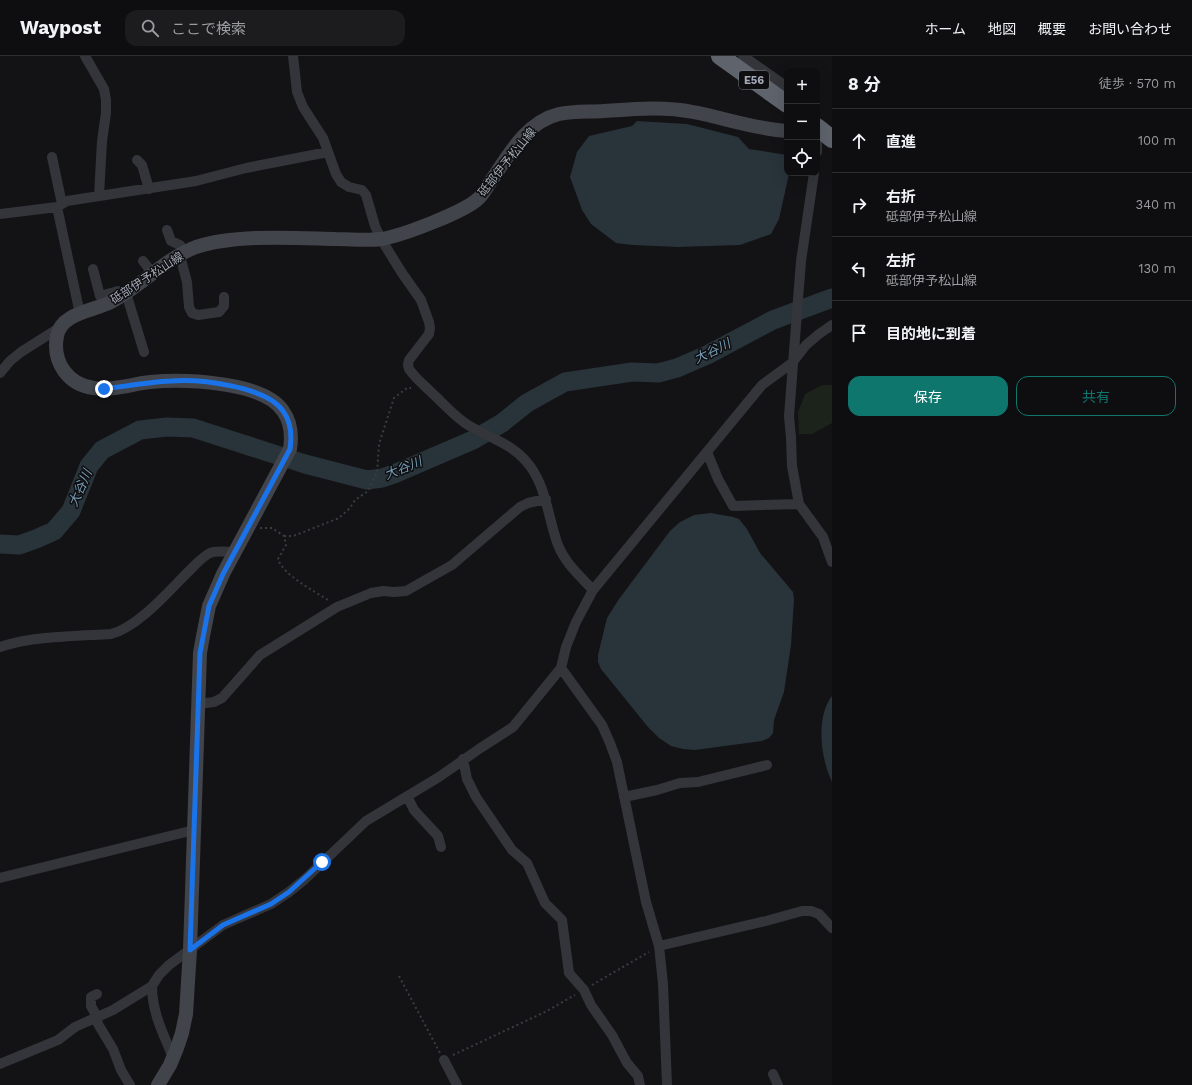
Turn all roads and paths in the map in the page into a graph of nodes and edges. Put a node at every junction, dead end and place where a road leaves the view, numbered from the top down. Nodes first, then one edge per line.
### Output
1 (85, 56) edge
2 (293, 56) edge
3 (720, 56) edge
4 (743, 56) edge
5 (784, 85) edge
6 (784, 102) edge
7 (820, 129) edge
8 (832, 130) edge
9 (784, 131) edge
10 (820, 132) edge
11 (832, 139) edge
12 (328, 152) junction
13 (52, 157) dead end
14 (137, 160) dead end
15 (814, 176) edge
16 (149, 189) junction
17 (99, 196) junction
18 (59, 205) junction
19 (0, 214) edge
20 (167, 230) dead end
21 (381, 239) junction
22 (182, 254) junction
23 (143, 261) dead end
24 (93, 269) dead end
25 (153, 274) junction
26 (123, 295) junction
27 (224, 297) dead end
28 (80, 314) junction
29 (832, 325) edge
30 (59, 328) junction
31 (144, 352) dead end
32 (792, 363) junction
33 (0, 374) edge
34 (424, 384) junction
35 (707, 452) junction
36 (546, 499) junction
37 (799, 504) junction
38 (247, 529) junction
39 (284, 536) junction
40 (828, 536) edge
41 (234, 552) junction
42 (832, 562) edge
43 (593, 590) junction
44 (337, 607) junction
45 (0, 647) edge
46 (561, 668) junction
47 (198, 704) junction
48 (464, 759) junction
49 (767, 765) dead end
50 (407, 796) junction
51 (624, 797) junction
52 (194, 830) junction
53 (441, 847) dead end
54 (0, 878) edge
55 (832, 928) edge
56 (659, 946) junction
57 (190, 950) junction
58 (399, 976) dead end
59 (152, 986) junction
60 (584, 990) junction
61 (96, 994) dead end
62 (97, 1017) junction
63 (173, 1057) junction
64 (444, 1060) junction
65 (0, 1064) edge
66 (773, 1074) dead end
67 (163, 1082) edge
68 (130, 1085) edge
69 (457, 1085) edge
70 (640, 1085) edge
71 (667, 1085) edge
72 (778, 1085) edge

1 - 17 street
2 - 12 street
3 - 6 highway, E56
4 - 5 street
7 - 11 highway, bridge
8 - 10 main road
9 - 21 main road, 砥部伊予松山線
12 - 16 street
12 - 21 street
13 - 18 street
14 - 16 street
15 - 32 street
16 - 17 street
17 - 18 street
18 - 19 street
18 - 28 street
20 - 22 street
21 - 22 main road, 砥部伊予松山線
21 - 34 street
22 - 25 main road, 砥部伊予松山線
22 - 27 street
23 - 25 street
24 - 26 street
25 - 26 main road, 砥部伊予松山線
26 - 28 main road, 砥部伊予松山線
26 - 31 street
28 - 30 main road, 砥部伊予松山線
29 - 32 street
30 - 33 street
30 - 38 main road
32 - 35 street
32 - 37 street
34 - 36 street
34 - 39 path
35 - 37 street
35 - 43 street
36 - 43 street
36 - 44 street
37 - 40 street
38 - 39 path
38 - 41 main road
39 - 44 path
40 - 42 street
41 - 45 street
41 - 47 main road
43 - 46 street
44 - 47 street
46 - 48 street
46 - 51 street
47 - 52 main road
48 - 50 street
48 - 60 street
49 - 51 street
50 - 53 street
50 - 57 street
51 - 56 street
52 - 54 street
52 - 57 main road
55 - 56 street
56 - 60 path
56 - 71 street
57 - 59 street
57 - 63 main road
58 - 64 path
59 - 62 street
59 - 63 street
60 - 64 path
60 - 70 street
61 - 62 street
62 - 65 street
62 - 68 street
63 - 67 main road
64 - 69 street
66 - 72 street

